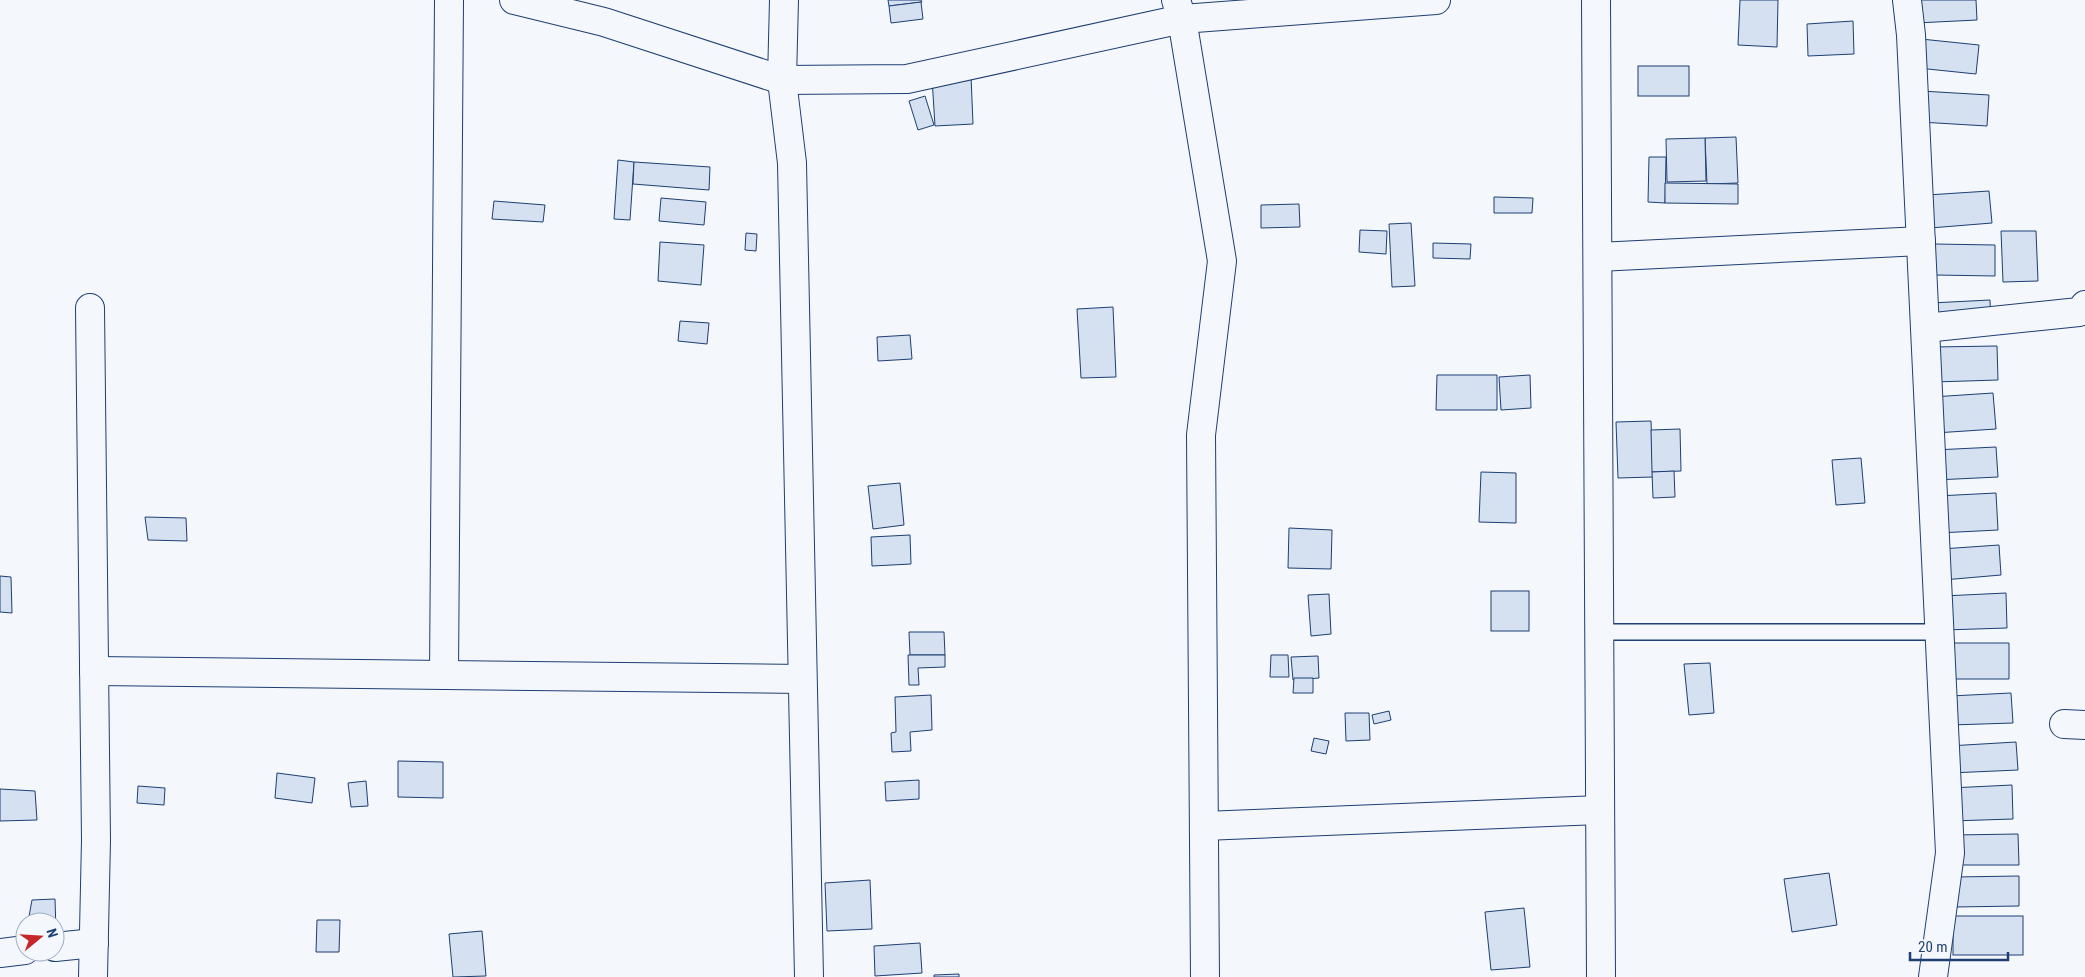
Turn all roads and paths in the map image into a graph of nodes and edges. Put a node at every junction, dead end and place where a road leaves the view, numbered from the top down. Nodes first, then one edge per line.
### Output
1 (449, 0) edge
2 (514, 0) edge
3 (784, 0) edge
4 (1436, 0) edge
5 (1596, 0) edge
6 (1907, 0) edge
7 (1179, 10) edge
8 (782, 80) junction
9 (1921, 241) junction
10 (1598, 256) junction
11 (2085, 305) edge
12 (90, 308) dead end
13 (1925, 328) junction
14 (1599, 632) junction
15 (1940, 632) junction
16 (94, 671) junction
17 (444, 674) junction
18 (802, 679) junction
19 (1600, 810) junction
20 (1204, 826) junction
21 (94, 943) junction
22 (65, 946) edge
23 (15, 951) edge
24 (0, 952) edge
25 (93, 977) edge
26 (808, 977) edge
27 (1206, 977) edge
28 (1601, 977) edge
29 (1933, 977) edge

1 - 17 street
2 - 8 street
3 - 8 street
4 - 7 street
5 - 10 street
6 - 9 street
7 - 8 street
7 - 20 street
8 - 18 street
9 - 10 street
9 - 13 street
10 - 14 street
11 - 13 street
12 - 16 street
13 - 15 street
14 - 15 lane
14 - 19 street
15 - 29 street
16 - 17 street
16 - 21 street
17 - 18 street
18 - 26 street
19 - 20 street
19 - 28 street
20 - 27 street
21 - 22 street
21 - 25 street
23 - 24 street

